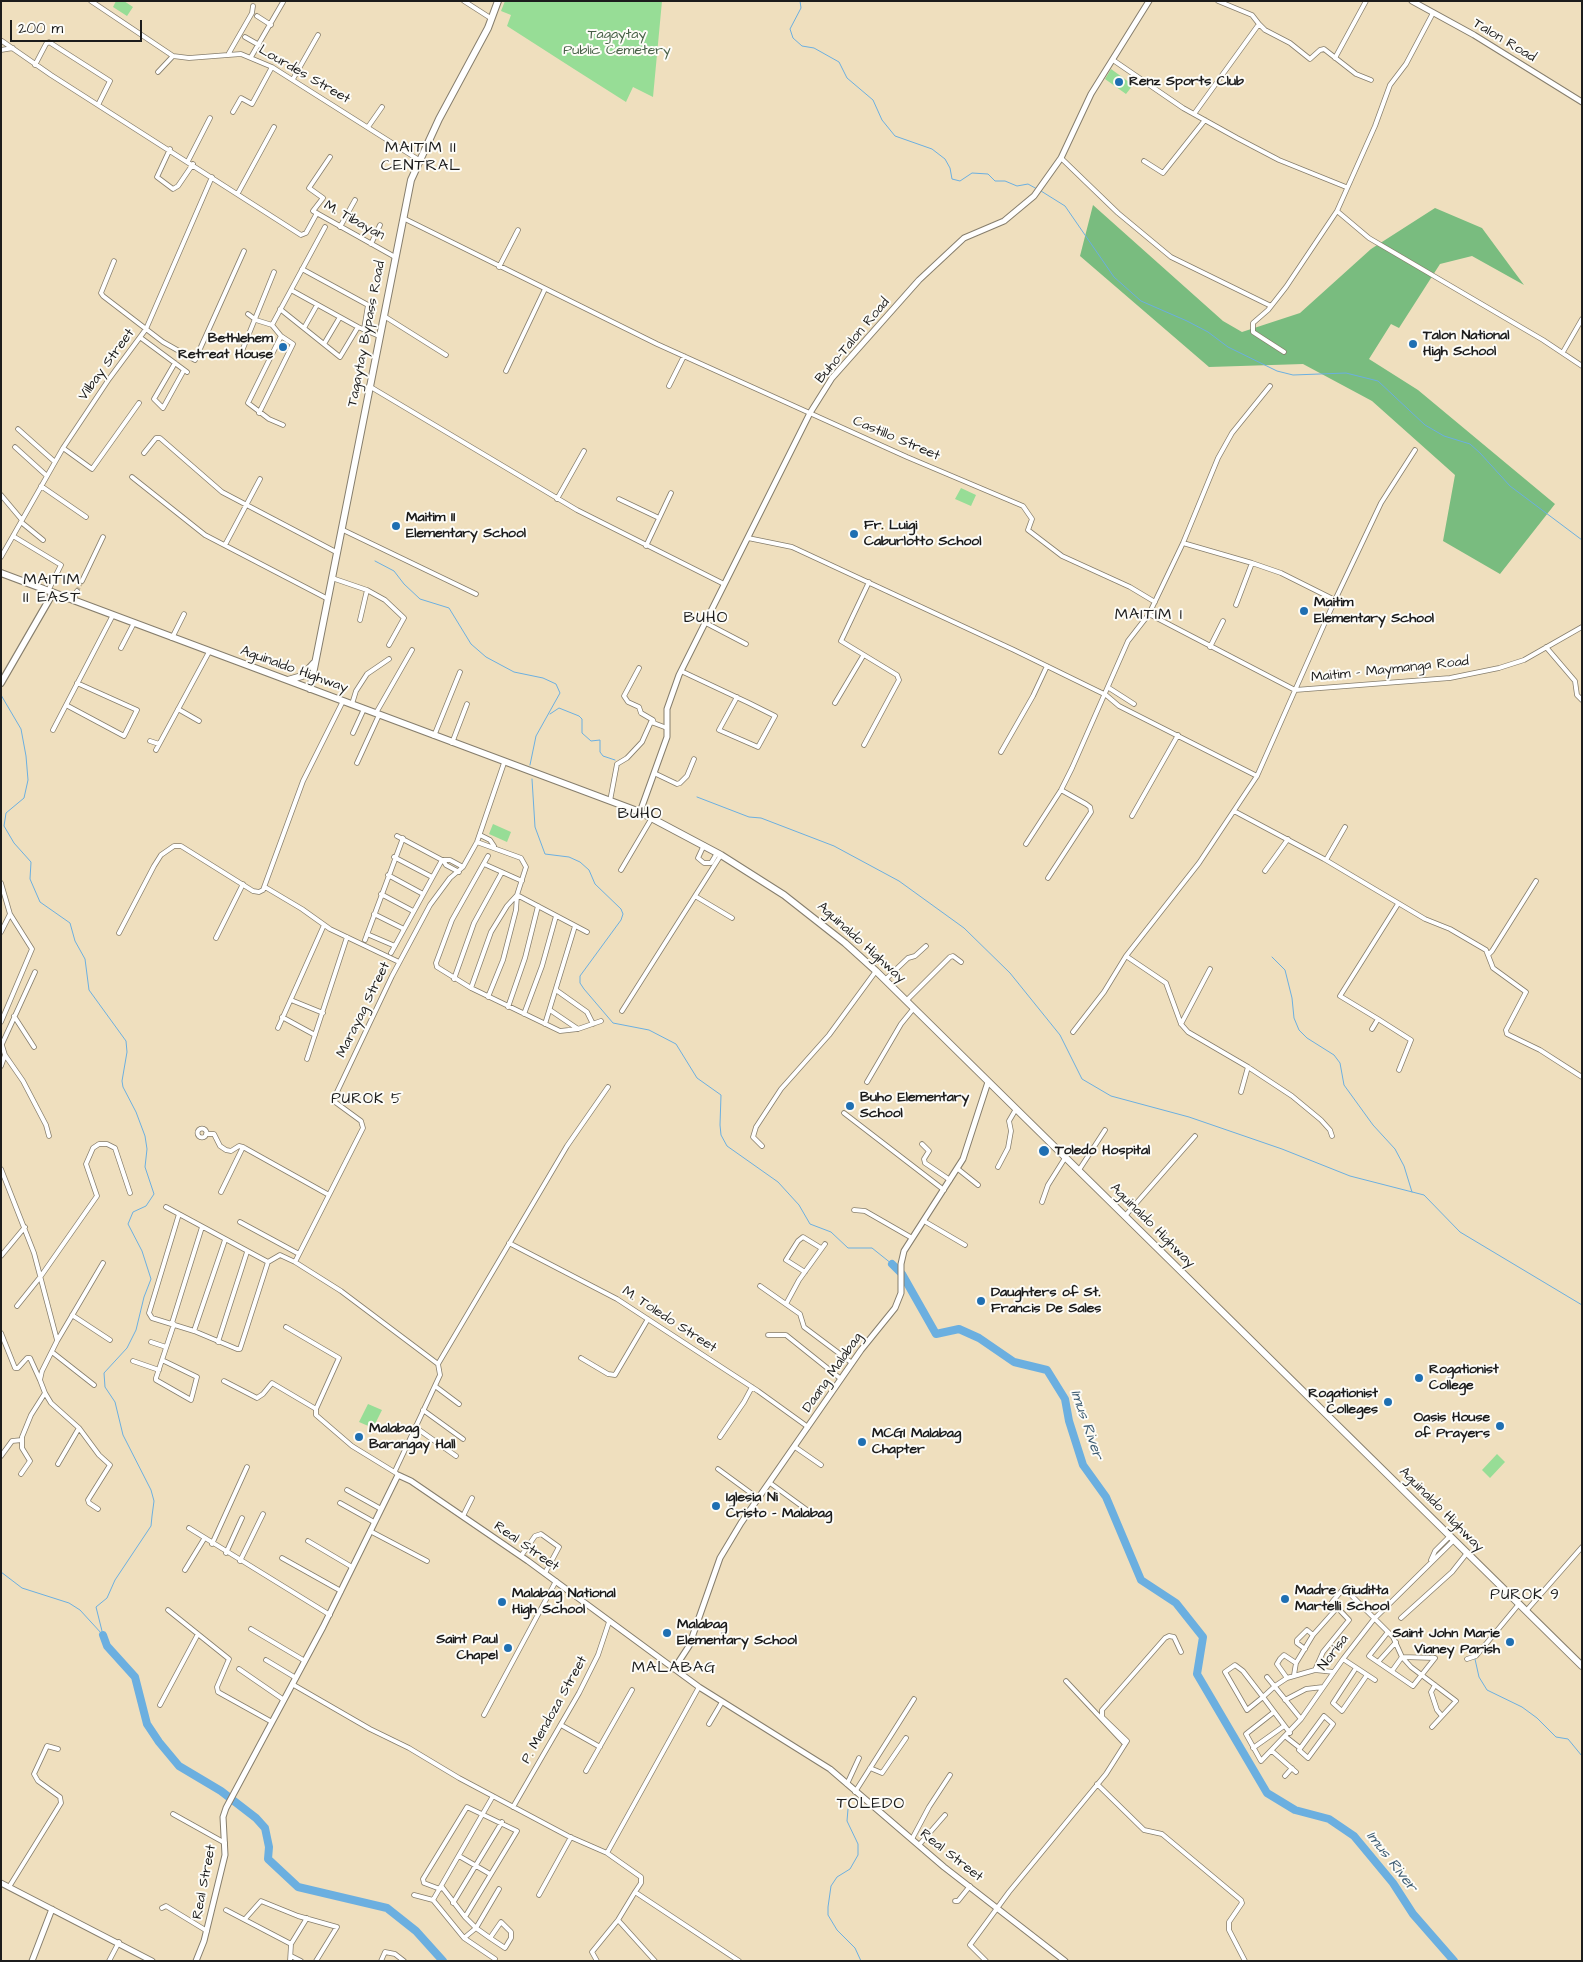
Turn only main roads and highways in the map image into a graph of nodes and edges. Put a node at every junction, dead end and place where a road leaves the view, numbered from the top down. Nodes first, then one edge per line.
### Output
1 (498, 1) edge
2 (1, 573) edge
3 (51, 592) junction
4 (316, 659) junction
5 (287, 680) junction
6 (1, 683) edge
7 (310, 689) junction
8 (577, 790) junction
9 (680, 833) junction
10 (1582, 1666) edge

1 - 4 main road, Tagaytay Bypass Road
2 - 3 main road, Aguinaldo Highway
3 - 5 main road, Aguinaldo Highway
3 - 6 main road
4 - 5 main road
4 - 7 main road, Tagaytay Bypass Road
5 - 7 main road, Aguinaldo Highway
7 - 8 main road, Aguinaldo Highway
8 - 9 main road, Aguinaldo Highway
8 - 9 main road, Aguinaldo Highway
9 - 10 main road, Aguinaldo Highway

